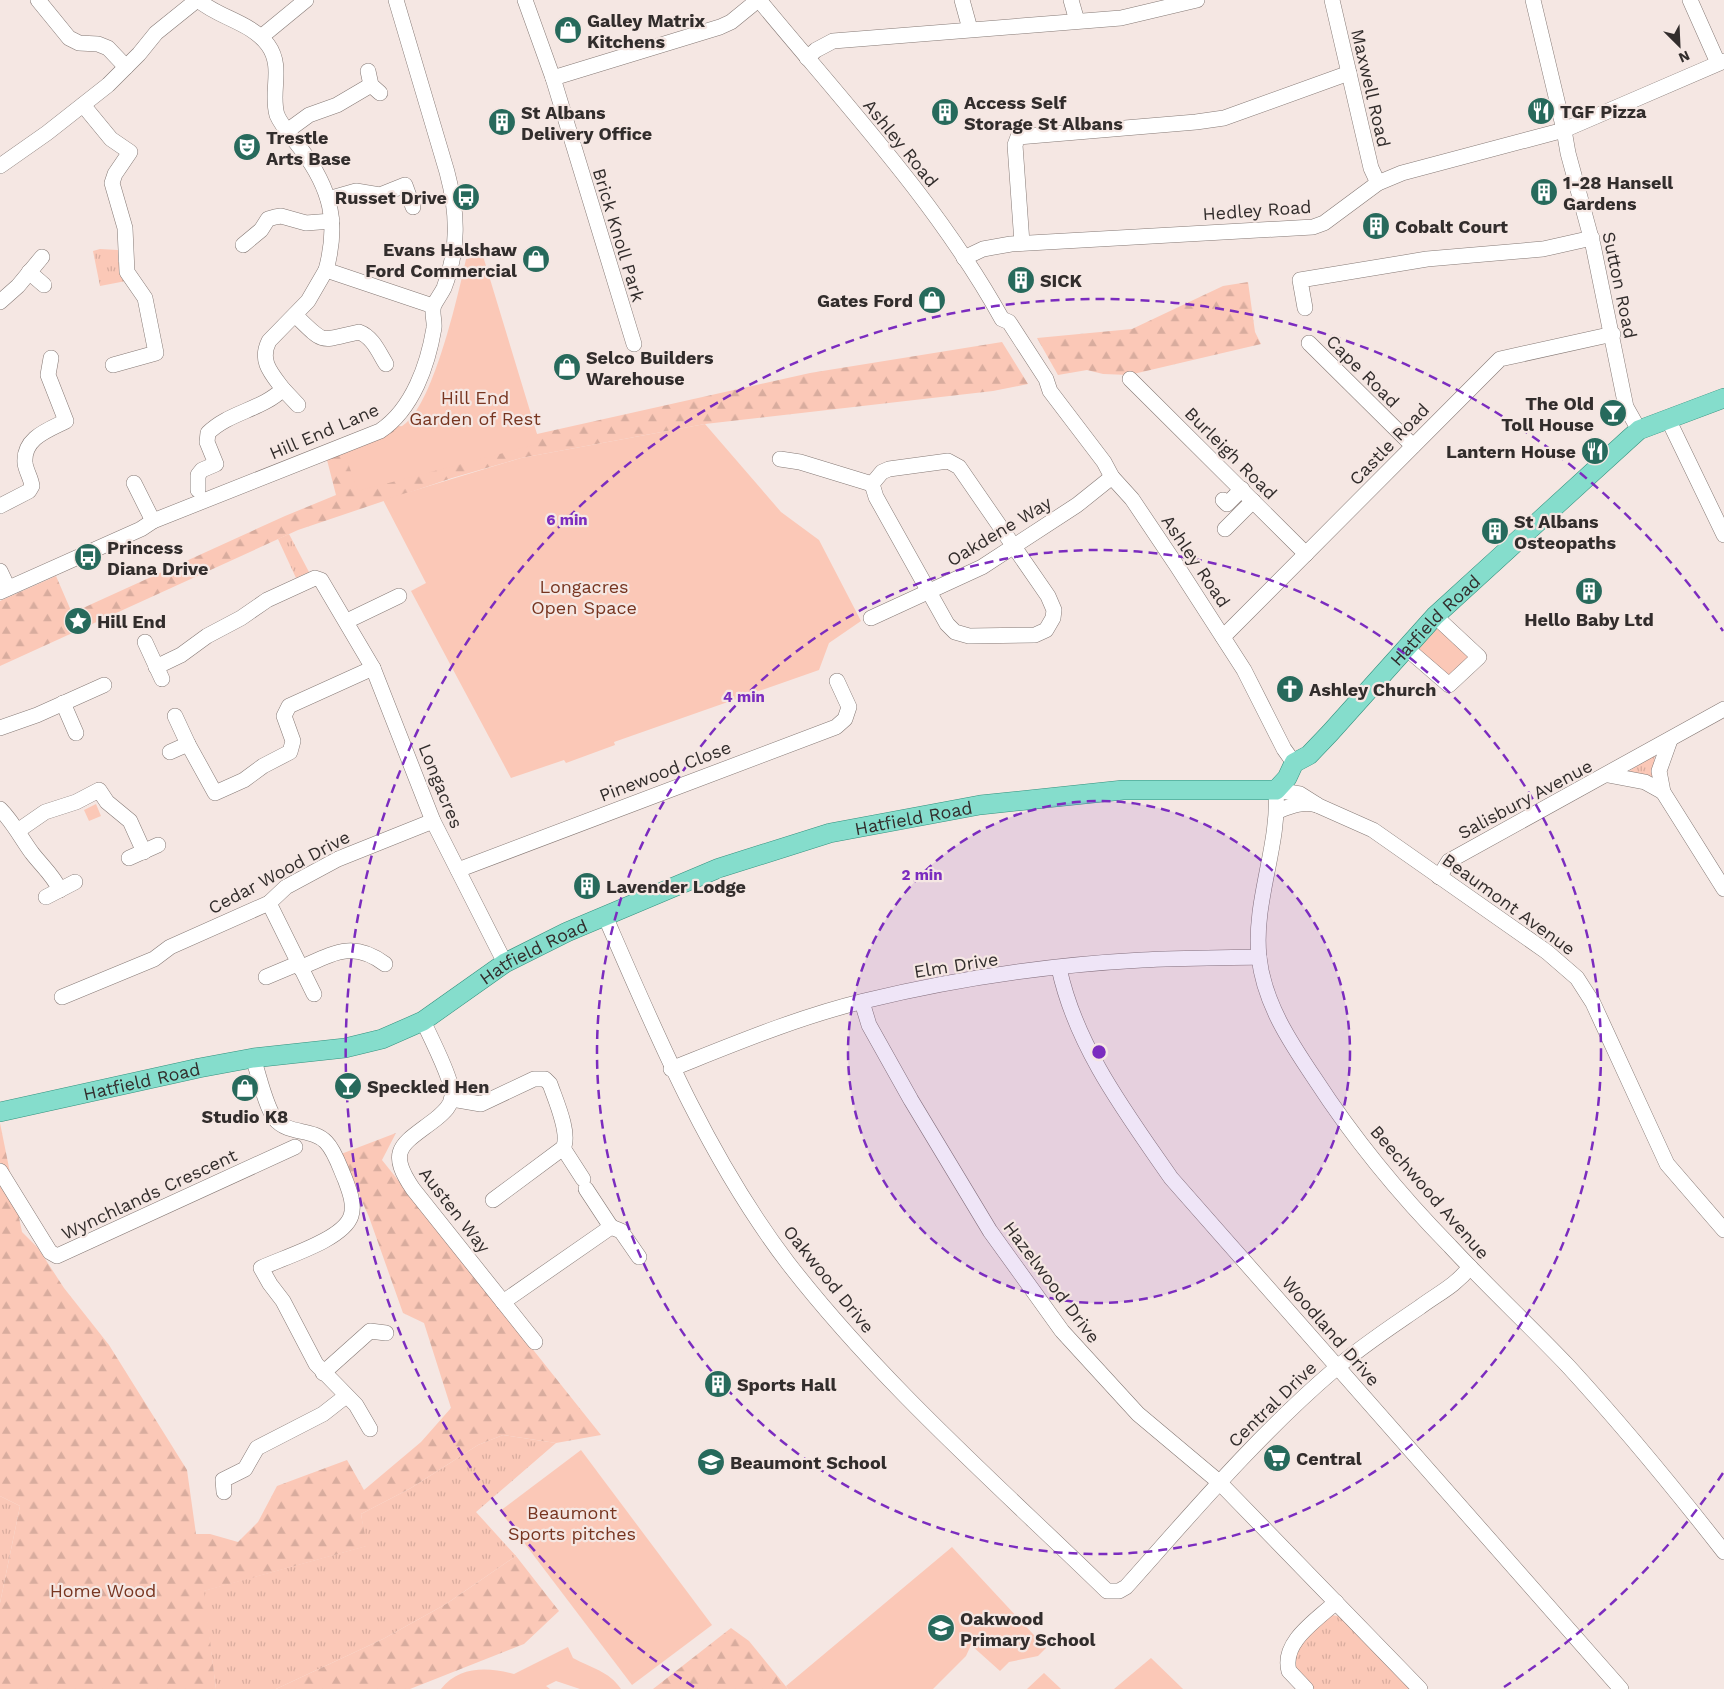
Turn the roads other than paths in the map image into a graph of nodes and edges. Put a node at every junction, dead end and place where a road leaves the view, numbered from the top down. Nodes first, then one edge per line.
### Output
1 (38, 0) edge
2 (197, 0) edge
3 (306, 0) edge
4 (396, 0) edge
5 (525, 0) edge
6 (758, 0) edge
7 (962, 0) edge
8 (1071, 0) edge
9 (1332, 0) edge
10 (1533, 0) edge
11 (1690, 0) edge
12 (1190, 1) edge
13 (1077, 21) junction
14 (970, 29) junction
15 (262, 37) junction
16 (807, 58) junction
17 (1721, 62) edge
18 (126, 67) junction
19 (1349, 73) junction
20 (553, 78) junction
21 (373, 83) dead end
22 (83, 105) junction
23 (1564, 130) junction
24 (288, 131) junction
25 (0, 166) edge
26 (1378, 183) junction
27 (328, 199) junction
28 (413, 207) dead end
29 (332, 221) junction
30 (1592, 238) junction
31 (1022, 243) junction
32 (243, 245) dead end
33 (42, 257) dead end
34 (964, 258) junction
35 (326, 270) junction
36 (30, 272) junction
37 (44, 285) dead end
38 (0, 302) edge
39 (433, 306) junction
40 (1305, 308) dead end
41 (295, 315) junction
42 (1613, 334) junction
43 (1309, 343) dead end
44 (634, 344) dead end
45 (51, 358) dead end
46 (386, 364) dead end
47 (113, 365) dead end
48 (1130, 379) dead end
49 (283, 389) junction
50 (1724, 398) edge
51 (298, 404) dead end
52 (1668, 419) junction
53 (1639, 430) junction
54 (1413, 446) junction
55 (780, 459) dead end
56 (1112, 477) junction
57 (134, 483) dead end
58 (872, 484) junction
59 (1242, 489) junction
60 (198, 490) dead end
61 (1223, 500) dead end
62 (1253, 501) junction
63 (0, 506) edge
64 (153, 521) junction
65 (1225, 529) dead end
66 (1724, 535) edge
67 (1015, 546) junction
68 (1306, 554) junction
69 (0, 571) edge
70 (4, 590) edge
71 (928, 593) junction
72 (399, 596) dead end
73 (1435, 616) junction
74 (871, 618) dead end
75 (347, 621) junction
76 (1224, 638) junction
77 (145, 642) dead end
78 (1406, 647) junction
79 (373, 668) junction
80 (837, 681) dead end
81 (104, 685) dead end
82 (63, 703) junction
83 (1724, 709) edge
84 (176, 716) dead end
85 (0, 728) edge
86 (76, 733) dead end
87 (1670, 740) junction
88 (188, 744) junction
89 (170, 752) dead end
90 (1294, 763) junction
91 (1608, 775) junction
92 (1276, 790) junction
93 (1663, 792) junction
94 (1319, 806) junction
95 (0, 809) edge
96 (1278, 811) junction
97 (434, 821) junction
98 (19, 830) junction
99 (158, 845) dead end
100 (144, 852) junction
101 (129, 858) dead end
102 (458, 870) junction
103 (1439, 877) junction
104 (75, 882) dead end
105 (1724, 889) edge
106 (60, 890) junction
107 (46, 897) dead end
108 (269, 903) junction
109 (605, 916) junction
110 (1259, 957) junction
111 (505, 963) junction
112 (385, 964) dead end
113 (299, 966) junction
114 (1059, 968) junction
115 (266, 977) dead end
116 (314, 994) dead end
117 (62, 997) dead end
118 (862, 1002) junction
119 (423, 1021) junction
120 (253, 1058) junction
121 (671, 1069) junction
122 (452, 1099) junction
123 (0, 1112) edge
124 (295, 1147) dead end
125 (563, 1148) junction
126 (0, 1171) edge
127 (493, 1200) dead end
128 (611, 1227) junction
129 (1724, 1230) edge
130 (639, 1257) dead end
131 (1470, 1267) junction
132 (503, 1302) junction
133 (386, 1333) dead end
134 (535, 1342) dead end
135 (1336, 1368) junction
136 (323, 1372) junction
137 (346, 1396) junction
138 (370, 1429) dead end
139 (1219, 1482) junction
140 (224, 1492) dead end
141 (1724, 1552) edge
142 (1119, 1591) joint
143 (1336, 1602) junction
144 (1306, 1689) edge
145 (1420, 1689) edge
146 (1621, 1689) edge

1 - 18 street
2 - 15 street
2 - 18 street
3 - 15 street
4 - 39 street, Hill End Lane
5 - 20 street, Brick Knoll Park
6 - 16 street, Ashley Road
6 - 20 street
7 - 14 street
8 - 13 street
9 - 19 street, Maxwell Road
10 - 23 street, Sutton Road
11 - 17 street
12 - 13 street
13 - 14 street
14 - 16 street
15 - 24 street
16 - 34 street, Ashley Road
17 - 23 street, Hedley Road
18 - 22 street
19 - 26 street, Maxwell Road
19 - 31 street
20 - 44 street, Brick Knoll Park
21 - 24 street
22 - 25 street
22 - 47 street
23 - 26 street, Hedley Road
23 - 30 street, Sutton Road
24 - 27 street
26 - 31 street, Hedley Road
27 - 28 street
27 - 29 street
29 - 32 street
29 - 35 street
30 - 40 street
30 - 42 street, Sutton Road
31 - 34 street, Hedley Road
33 - 36 street
34 - 56 street, Ashley Road
35 - 39 street
35 - 41 street
36 - 37 street
36 - 38 street
39 - 64 street, Hill End Lane
41 - 46 street
41 - 49 street
42 - 53 street, Sutton Road
42 - 54 street, Castle Road
43 - 54 street, Cape Road
45 - 63 street
48 - 59 street, Burleigh Road
49 - 51 street
49 - 60 street
50 - 52 main road, Hatfield Road
52 - 53 main road, Hatfield Road
52 - 66 street
53 - 73 main road, Hatfield Road
54 - 68 street, Castle Road
55 - 58 street
56 - 67 street, Oakdene Way
56 - 76 street, Ashley Road
57 - 64 street
58 - 67 street
58 - 71 street
59 - 61 street
59 - 62 street, Burleigh Road
62 - 65 street
62 - 68 street, Burleigh Road
64 - 70 street, Hill End Lane
67 - 71 street, Oakdene Way
67 - 71 street
68 - 76 street, Castle Road
69 - 70 street
71 - 74 street, Oakdene Way
72 - 75 street
73 - 78 main road, Hatfield Road
73 - 78 street
75 - 77 street, Longacres
75 - 79 street, Longacres
76 - 90 street, Ashley Road
78 - 90 main road, Hatfield Road
79 - 88 street
79 - 97 street, Longacres
80 - 102 street, Pinewood Close
81 - 82 street
82 - 85 street
82 - 86 street
83 - 87 street, Salisbury Avenue
84 - 88 street
87 - 91 street, Salisbury Avenue
87 - 93 street
88 - 89 street
90 - 92 main road, Hatfield Road
91 - 93 street, Salisbury Avenue
91 - 103 street, Salisbury Avenue
92 - 94 street, Beaumont Avenue
92 - 96 street, Beechwood Avenue
92 - 109 main road, Hatfield Road
93 - 105 street
94 - 96 street, Beaumont Avenue
94 - 103 street, Beaumont Avenue
95 - 98 street
96 - 110 street, Beechwood Avenue
97 - 102 street, Longacres
97 - 108 street, Cedar Wood Drive
98 - 100 street
98 - 106 street
99 - 100 street
100 - 101 street
102 - 111 street, Longacres
103 - 129 street, Beaumont Avenue
104 - 106 street
106 - 107 street
108 - 113 street
108 - 117 street, Cedar Wood Drive
109 - 111 main road, Hatfield Road
109 - 121 street, Oakwood Drive
110 - 114 street, Elm Drive
110 - 131 street, Beechwood Avenue
111 - 119 main road, Hatfield Road
112 - 113 street
113 - 115 street
113 - 116 street
114 - 118 street, Elm Drive
114 - 135 street, Woodland Drive
118 - 121 street, Elm Drive
118 - 139 street, Hazelwood Drive
119 - 120 main road, Hatfield Road
119 - 122 street
120 - 123 main road, Hatfield Road
120 - 136 street
121 - 142 street, Oakwood Drive
122 - 125 street
122 - 132 street, Austen Way
124 - 126 street, Wynchlands Crescent
125 - 127 street
125 - 128 street
128 - 130 street
128 - 132 street
131 - 135 street, Central Drive
131 - 141 street, Beechwood Avenue
132 - 134 street, Austen Way
133 - 136 street
135 - 139 street, Central Drive
135 - 146 street, Woodland Drive
136 - 137 street
137 - 138 street
137 - 140 street
139 - 142 street, Central Drive
139 - 143 street, Hazelwood Drive
143 - 144 street
143 - 145 street, Hazelwood Drive

